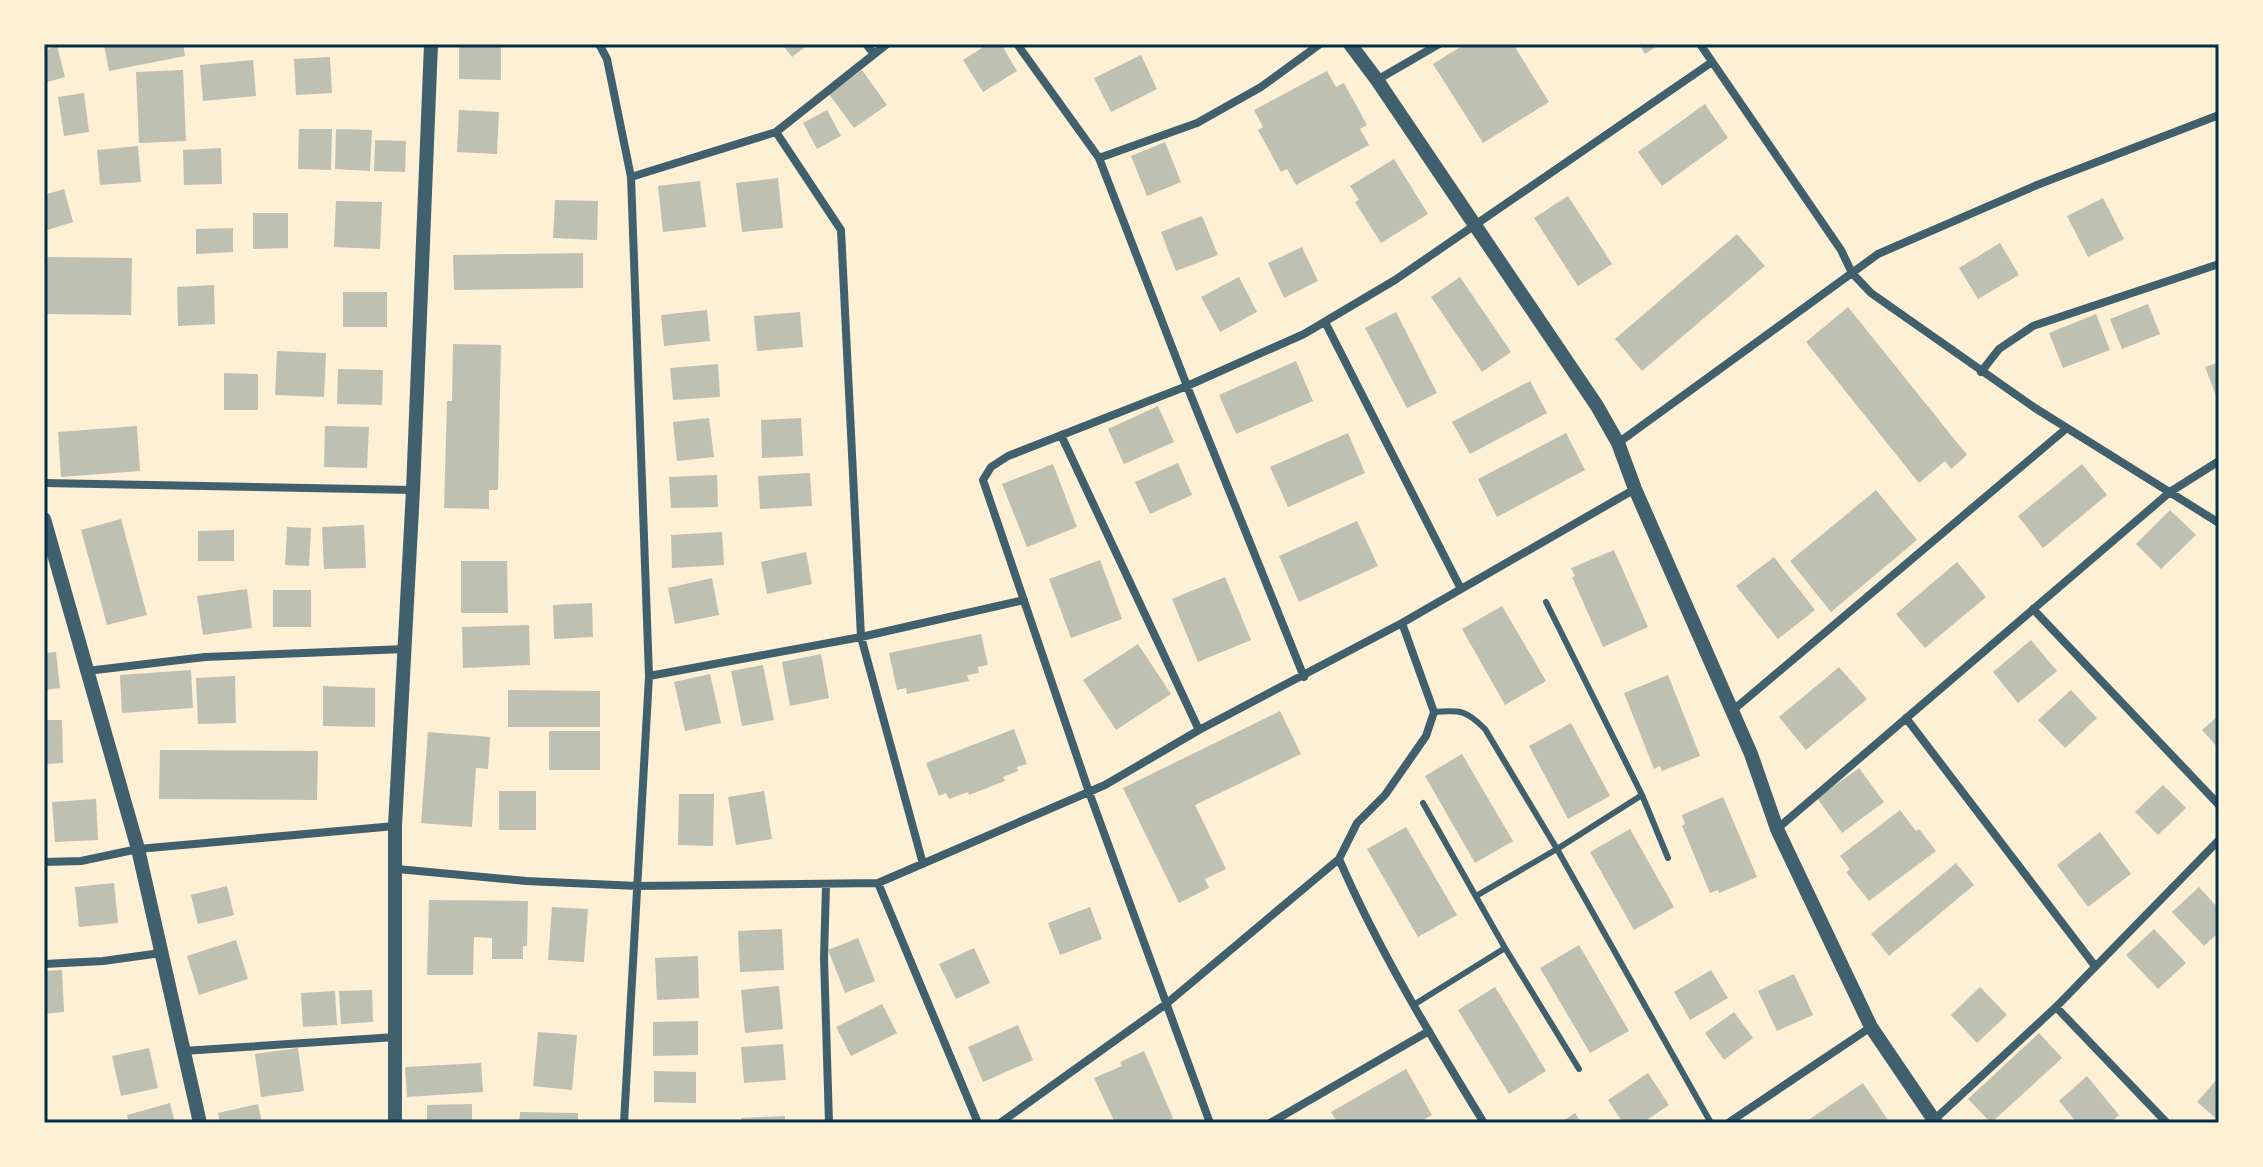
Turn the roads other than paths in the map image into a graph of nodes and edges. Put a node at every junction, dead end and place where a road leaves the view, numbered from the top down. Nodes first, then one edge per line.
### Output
1 (431, 44) edge
2 (599, 44) edge
3 (866, 44) edge
4 (887, 44) edge
5 (1017, 44) edge
6 (1320, 44) edge
7 (1350, 44) edge
8 (1439, 44) edge
9 (1700, 44) edge
10 (874, 54) junction
11 (1712, 62) junction
12 (1377, 80) junction
13 (2219, 115) edge
14 (776, 132) junction
15 (1099, 158) junction
16 (631, 177) junction
17 (1475, 226) junction
18 (2219, 264) edge
19 (1852, 273) junction
20 (1325, 322) junction
21 (1981, 372) junction
22 (1187, 386) junction
23 (2067, 428) junction
24 (1061, 435) junction
25 (1618, 443) junction
26 (2219, 461) edge
27 (44, 483) edge
28 (1635, 489) junction
29 (413, 490) junction
30 (2170, 492) junction
31 (44, 519) edge
32 (2219, 523) edge
33 (1461, 589) junction
34 (1024, 600) junction
35 (1546, 602) dead end
36 (2033, 609) junction
37 (1402, 623) junction
38 (861, 637) junction
39 (405, 649) junction
40 (87, 671) junction
41 (649, 676) junction
42 (1304, 677) junction
43 (1732, 711) junction
44 (1434, 712) junction
45 (1906, 718) junction
46 (1199, 730) junction
47 (1089, 792) junction
48 (1642, 795) junction
49 (1423, 803) dead end
50 (2219, 805) edge
51 (395, 826) junction
52 (1777, 829) junction
53 (2219, 840) edge
54 (138, 849) junction
55 (1557, 849) junction
56 (1668, 858) dead end
57 (1339, 859) junction
58 (44, 862) edge
59 (923, 864) junction
60 (397, 869) junction
61 (878, 883) junction
62 (826, 885) junction
63 (638, 886) junction
64 (1476, 896) junction
65 (1505, 948) junction
66 (161, 953) junction
67 (44, 964) edge
68 (2095, 966) junction
69 (1166, 1004) junction
70 (1415, 1004) junction
71 (2056, 1007) junction
72 (1871, 1027) junction
73 (1429, 1031) junction
74 (396, 1037) junction
75 (183, 1051) junction
76 (1579, 1069) dead end
77 (1935, 1122) edge
78 (200, 1123) edge
79 (395, 1123) edge
80 (624, 1123) edge
81 (829, 1123) edge
82 (978, 1123) edge
83 (1000, 1123) edge
84 (1210, 1123) edge
85 (1270, 1123) edge
86 (1484, 1123) edge
87 (1711, 1123) edge
88 (1728, 1123) edge
89 (2167, 1123) edge

1 - 29 street
2 - 16 street
3 - 10 street
4 - 10 street
5 - 15 street
6 - 15 street
7 - 12 street
8 - 12 street
9 - 11 street
10 - 14 street
11 - 17 street
11 - 19 street
12 - 17 street
13 - 19 street
14 - 16 street
14 - 38 street
15 - 22 street
16 - 41 street
17 - 20 street
17 - 25 street
18 - 21 street
19 - 21 street
19 - 25 street
20 - 22 street
20 - 33 street
21 - 23 street
22 - 24 street
22 - 42 street
23 - 30 street
23 - 43 street
24 - 34 street
24 - 46 street
25 - 28 street
26 - 30 street
27 - 29 street
28 - 33 street
28 - 43 street
29 - 39 street
30 - 32 street
30 - 36 street
31 - 40 street
33 - 37 street
34 - 38 street
34 - 47 street
35 - 48 lane
36 - 45 street
36 - 50 street
37 - 42 street
37 - 44 street
38 - 41 street
38 - 59 street
39 - 40 street
39 - 51 street
40 - 54 street
41 - 63 street
42 - 46 street
43 - 52 street
44 - 55 lane
44 - 57 street
45 - 52 street
45 - 68 street
46 - 47 street
47 - 59 street
47 - 69 street
48 - 55 lane
48 - 56 lane
49 - 64 lane
51 - 54 street
51 - 60 street
52 - 72 street
53 - 68 street
54 - 58 street
54 - 66 street
55 - 64 lane
55 - 87 lane
57 - 69 street
57 - 70 street
59 - 61 street
60 - 63 street
60 - 74 street
61 - 62 street
61 - 82 street
62 - 63 street
62 - 81 street
63 - 80 street
64 - 65 lane
65 - 70 lane
65 - 76 lane
66 - 67 street
66 - 75 street
68 - 71 street
69 - 83 street
69 - 84 street
70 - 73 street
71 - 77 street
71 - 89 street
72 - 77 street
72 - 88 street
73 - 85 street
73 - 86 street
74 - 75 street
74 - 79 street
75 - 78 street

